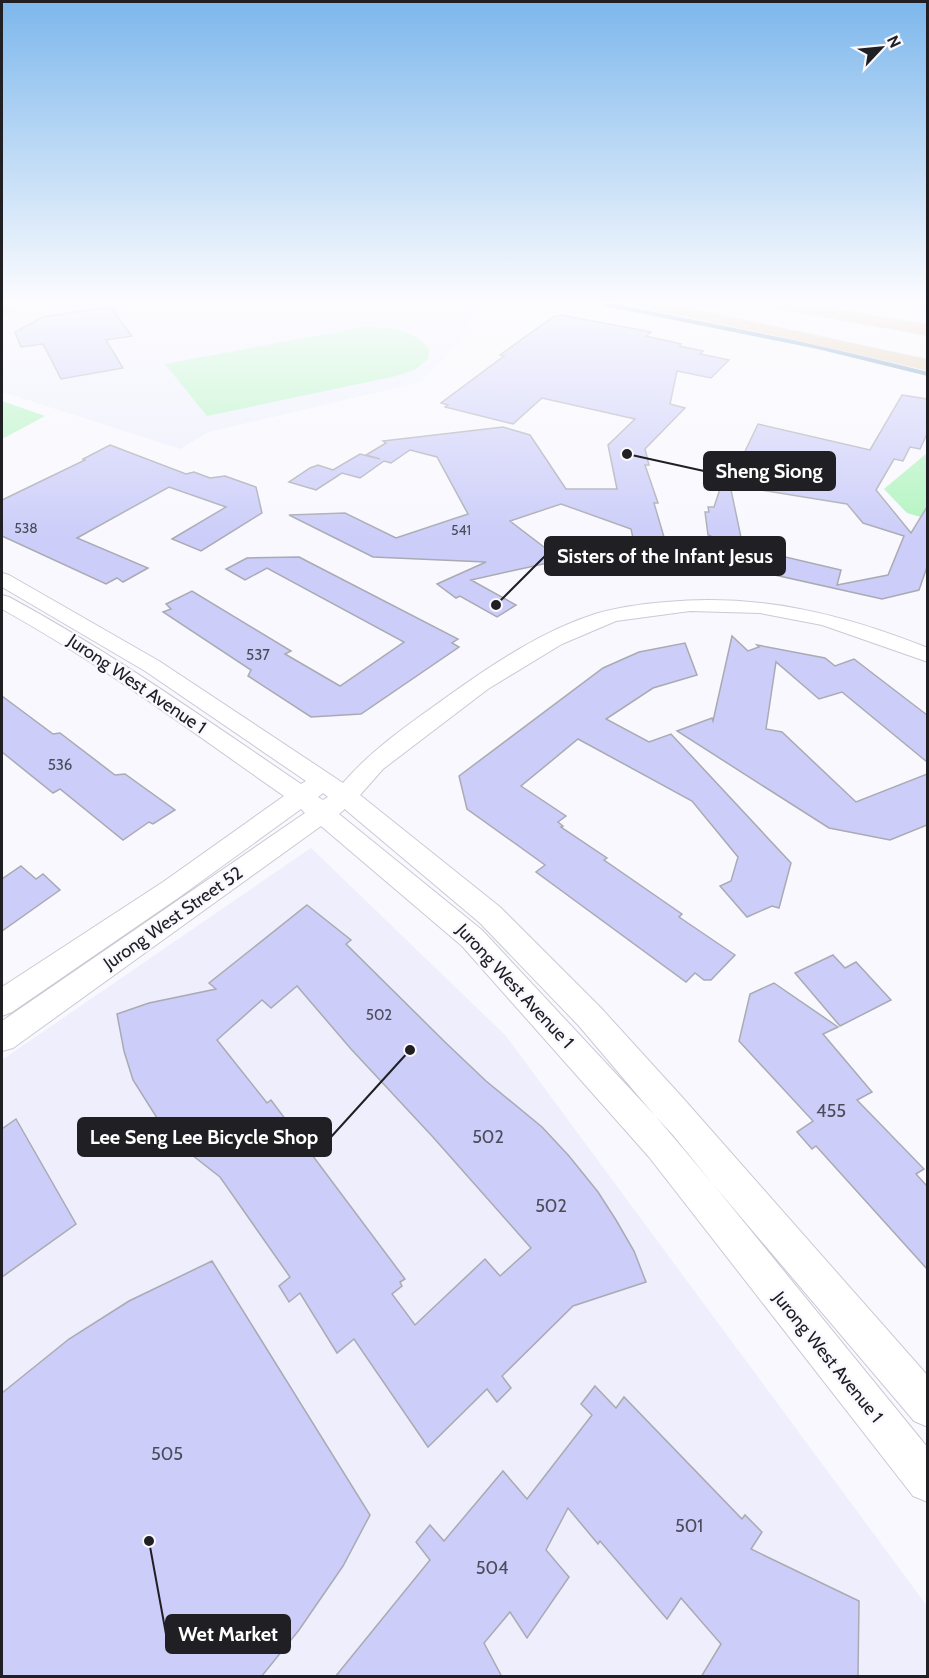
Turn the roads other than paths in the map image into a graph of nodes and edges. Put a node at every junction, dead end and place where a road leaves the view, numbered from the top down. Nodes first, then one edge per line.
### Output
1 (2, 579) edge
2 (2, 601) edge
3 (927, 657) edge
4 (323, 797) junction
5 (2, 1004) edge
6 (2, 1038) edge
7 (927, 1407) edge
8 (927, 1481) edge

1 - 4 street, Jurong West Avenue 1
2 - 4 street, Jurong West Avenue 1
3 - 4 street
4 - 5 street, Jurong West Street 52
4 - 6 street, Jurong West Street 52
4 - 7 street, Jurong West Avenue 1
4 - 8 street, Jurong West Avenue 1

